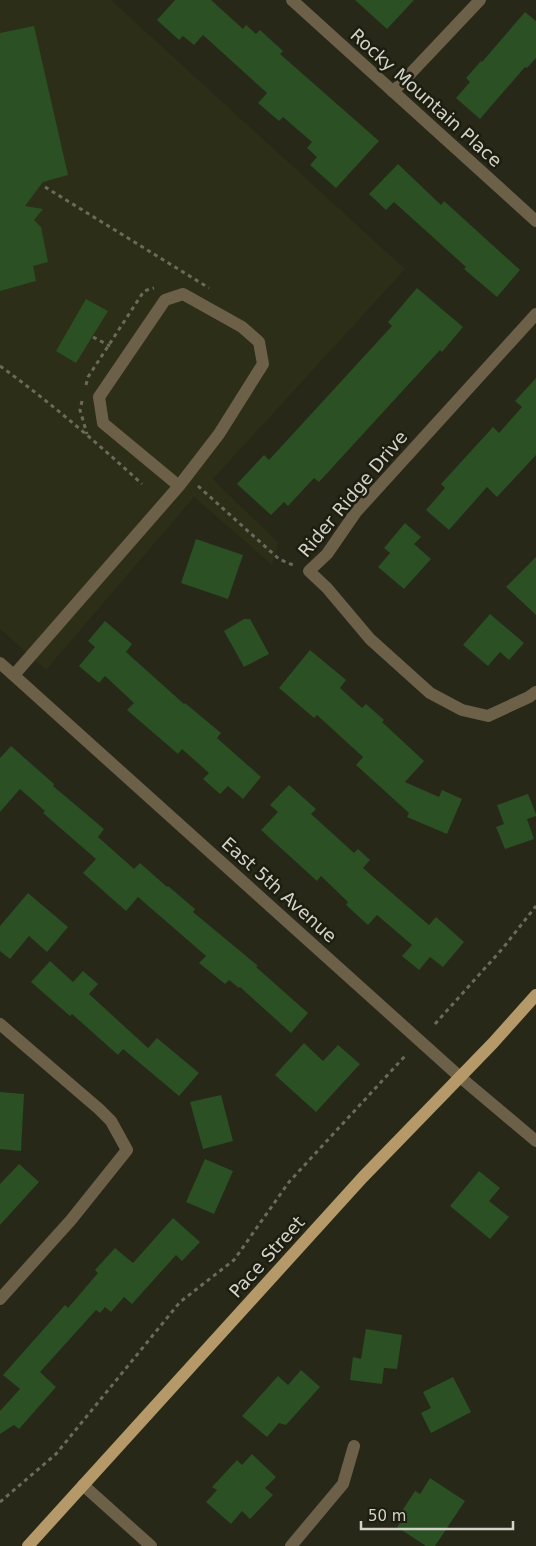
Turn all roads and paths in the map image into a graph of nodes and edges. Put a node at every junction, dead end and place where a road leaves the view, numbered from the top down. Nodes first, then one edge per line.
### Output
1 (292, 0) edge
2 (480, 0) edge
3 (393, 92) junction
4 (45, 187) dead end
5 (536, 221) edge
6 (215, 291) dead end
7 (536, 314) edge
8 (93, 338) dead end
9 (110, 346) dead end
10 (0, 366) edge
11 (183, 481) junction
12 (142, 484) dead end
13 (309, 571) junction
14 (0, 663) edge
15 (14, 675) junction
16 (536, 692) edge
17 (536, 906) edge
18 (536, 995) edge
19 (0, 1024) edge
20 (435, 1024) dead end
21 (405, 1056) dead end
22 (460, 1077) junction
23 (536, 1141) edge
24 (0, 1299) edge
25 (354, 1446) dead end
26 (83, 1485) junction
27 (0, 1502) edge
28 (28, 1546) edge
29 (151, 1546) edge
30 (291, 1546) edge

1 - 3 street, Rocky Mountain Place
2 - 3 street
3 - 5 street, Rocky Mountain Place
4 - 6 path
7 - 13 street, Rider Ridge Drive
8 - 9 path
10 - 12 path
11 - 11 street
11 - 13 path
11 - 15 street
13 - 16 street, Rider Ridge Drive
14 - 15 street, East 5th Avenue
15 - 22 street, East 5th Avenue
17 - 20 path
18 - 22 main road, Pace Street
19 - 24 street
21 - 27 path
22 - 23 street, East 5th Avenue
22 - 26 main road, Pace Street
25 - 30 street
26 - 28 main road, Pace Street
26 - 29 street

